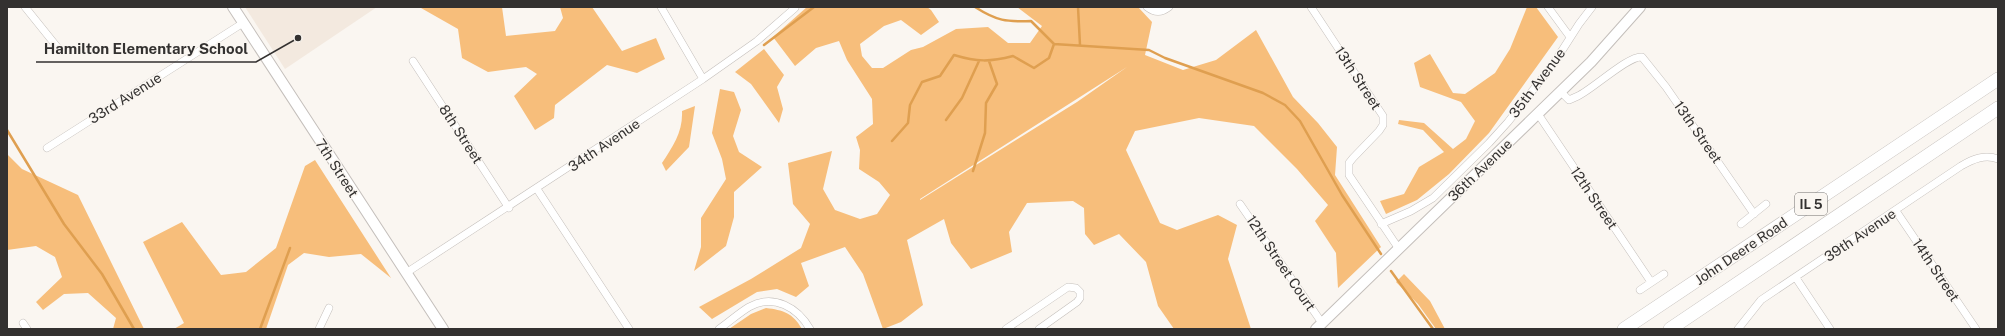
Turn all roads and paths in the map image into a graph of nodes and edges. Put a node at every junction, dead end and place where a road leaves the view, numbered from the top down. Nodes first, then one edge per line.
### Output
1 (25, 7) edge
2 (233, 7) edge
3 (662, 7) edge
4 (1148, 7) edge
5 (1169, 7) edge
6 (1311, 7) edge
7 (1548, 7) edge
8 (1592, 7) edge
9 (1640, 7) edge
10 (795, 8) dead end
11 (243, 23) junction
12 (1570, 37) junction
13 (58, 48) dead end
14 (413, 61) dead end
15 (703, 79) junction
16 (1998, 79) edge
17 (1561, 92) junction
18 (1998, 108) edge
19 (1538, 114) junction
20 (47, 148) dead end
21 (1995, 158) edge
22 (537, 189) junction
23 (1240, 204) dead end
24 (1766, 204) dead end
25 (509, 208) junction
26 (1896, 210) junction
27 (1754, 214) junction
28 (1381, 224) junction
29 (1741, 224) dead end
30 (1399, 249) junction
31 (406, 273) junction
32 (1664, 274) dead end
33 (1796, 278) junction
34 (1651, 282) junction
35 (1640, 290) dead end
36 (329, 308) dead end
37 (1319, 326) edge
38 (319, 329) edge
39 (443, 329) edge
40 (629, 329) edge
41 (719, 329) edge
42 (810, 329) edge
43 (1006, 329) edge
44 (1039, 329) edge
45 (1624, 329) edge
46 (1670, 329) edge
47 (1738, 329) edge
48 (1830, 329) edge
49 (1976, 329) edge

1 - 13 street
2 - 11 street, 7th Street
3 - 15 street
4 - 5 street
6 - 28 street, 13th Street
7 - 12 street
8 - 12 street, 35th Avenue
9 - 17 street, 36th Avenue
10 - 15 street, 34th Avenue
11 - 20 street, 33rd Avenue
11 - 31 street, 7th Street
12 - 28 street, 35th Avenue
14 - 25 street, 8th Street
15 - 22 street, 34th Avenue
16 - 45 highway, John Deere Road / IL 5
17 - 19 street, 36th Avenue
17 - 27 street, 13th Street
18 - 46 highway, John Deere Road / IL 5
19 - 30 street, 36th Avenue
19 - 34 street, 12th Street
21 - 26 street, 39th Avenue
22 - 25 street, 34th Avenue
22 - 40 street
23 - 37 street, 12th Street Court
24 - 27 street
25 - 31 street, 34th Avenue
26 - 33 street, 39th Avenue
26 - 49 street, 14th Street
27 - 29 street
28 - 30 street, 13th Street
30 - 37 street, 36th Avenue
31 - 39 street, 7th Street
32 - 34 street
33 - 47 street, 39th Avenue
33 - 48 street
34 - 35 street
36 - 38 street
41 - 42 street
43 - 44 street

